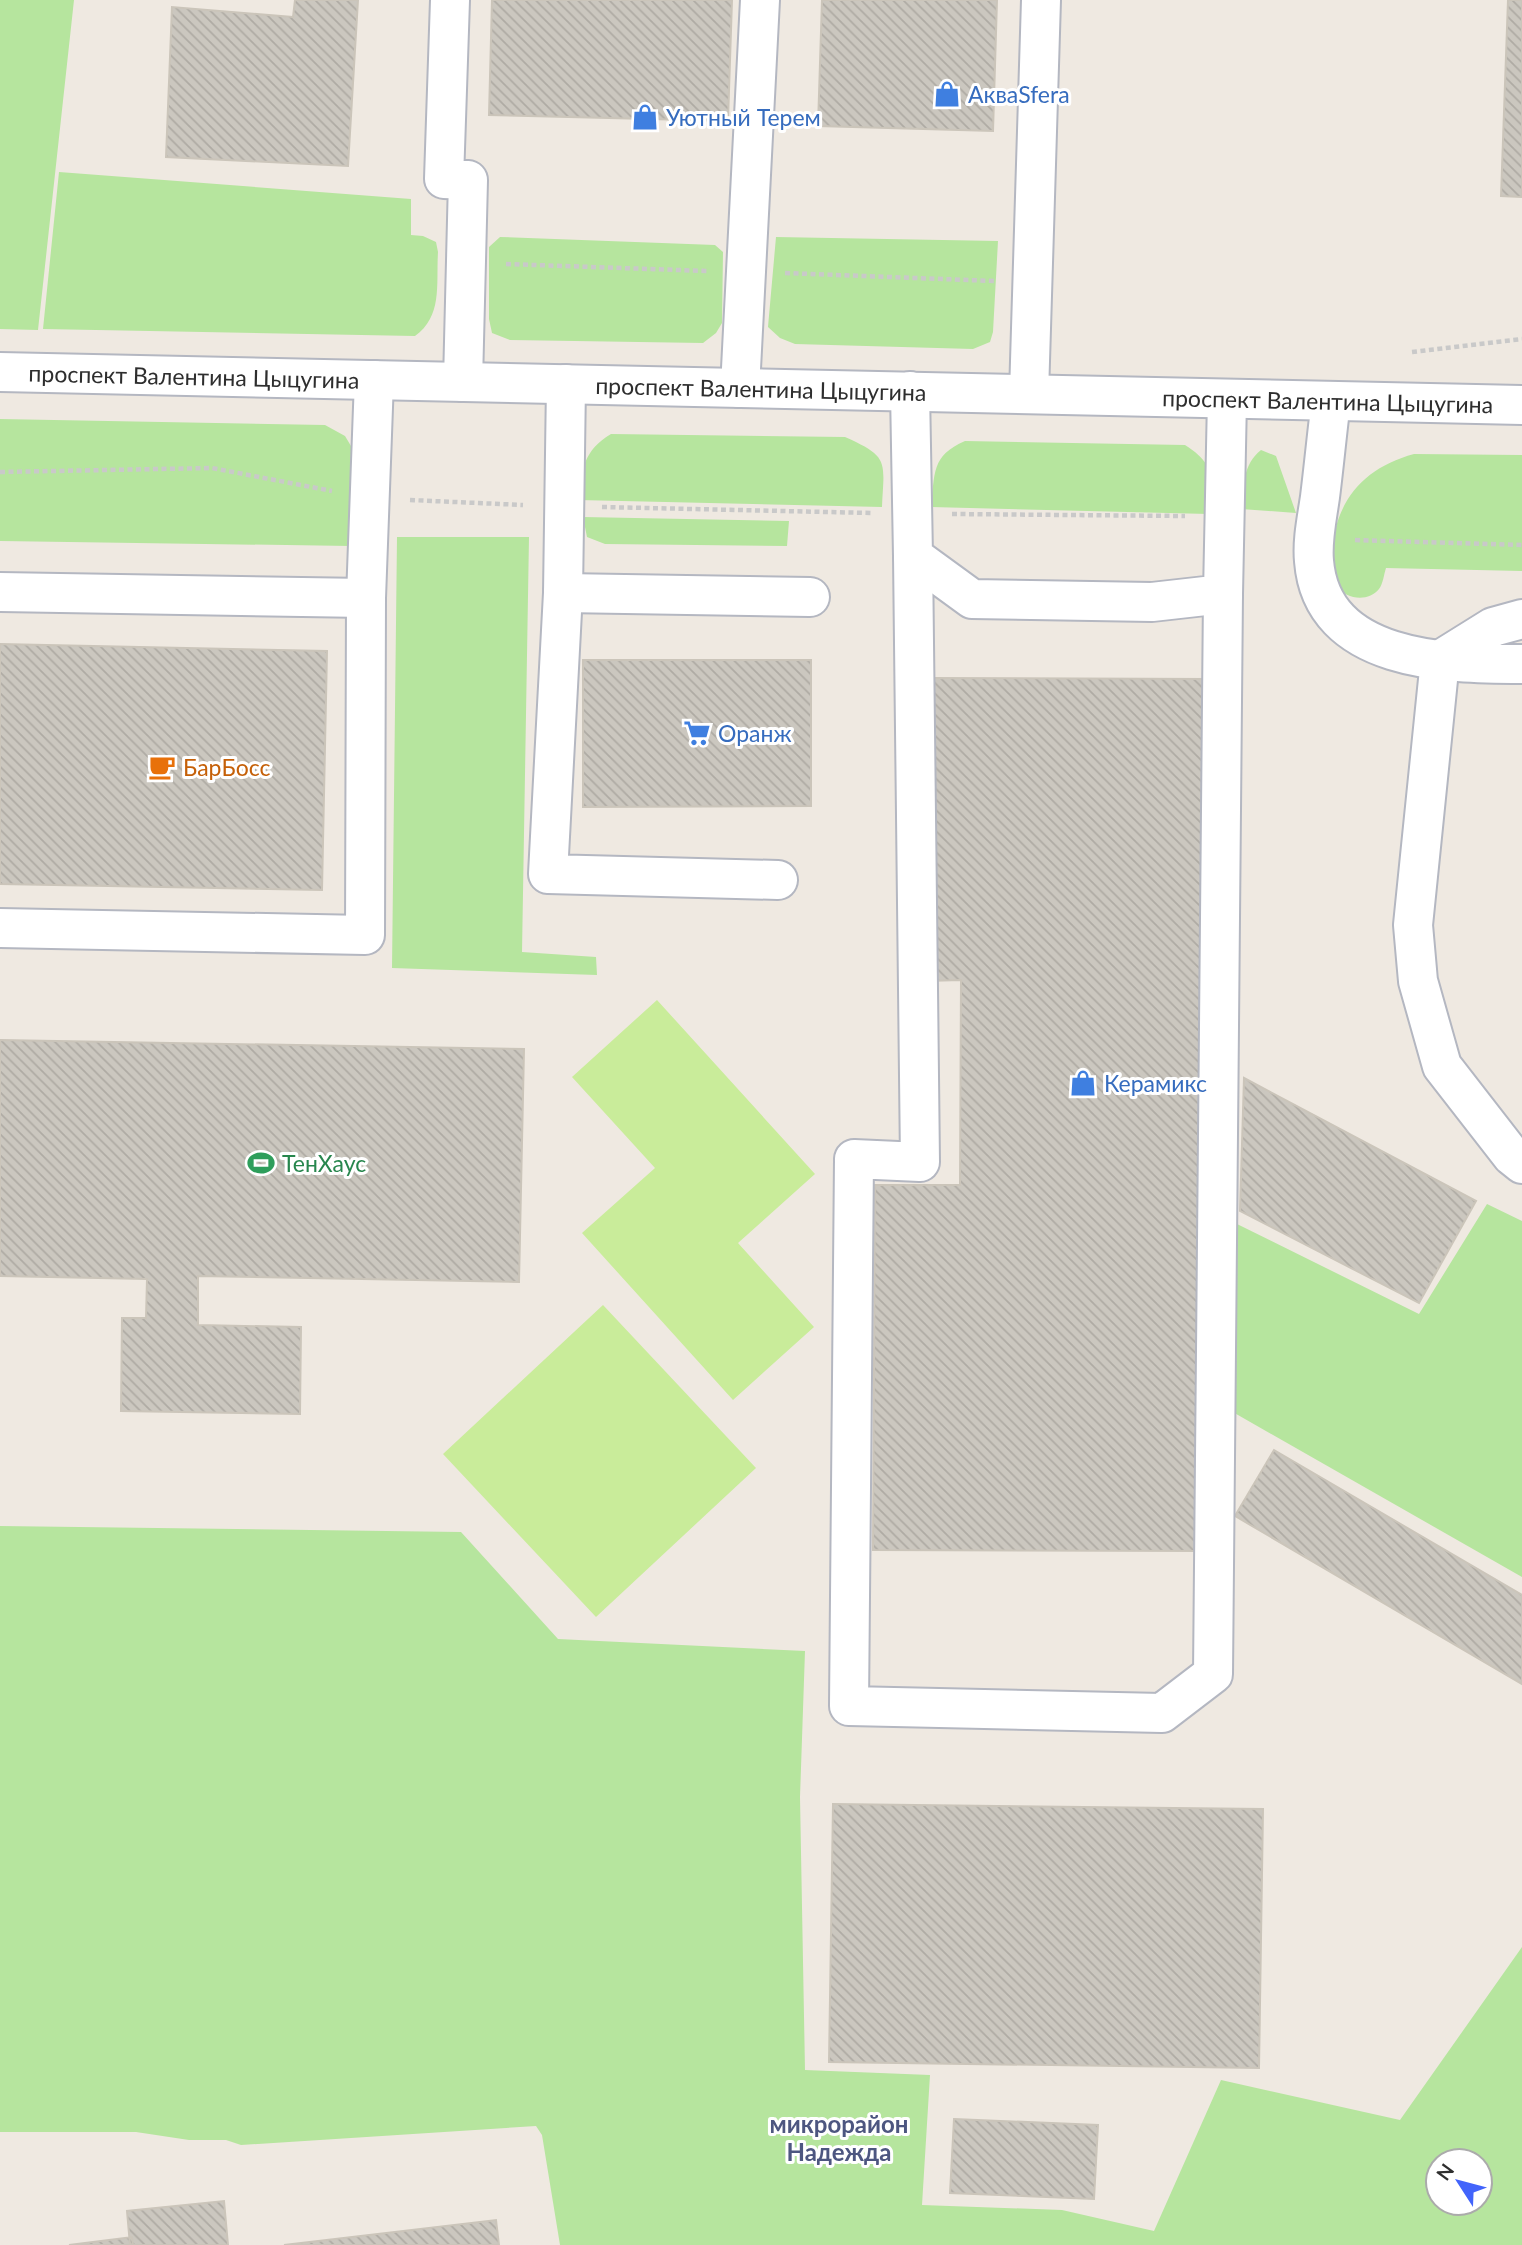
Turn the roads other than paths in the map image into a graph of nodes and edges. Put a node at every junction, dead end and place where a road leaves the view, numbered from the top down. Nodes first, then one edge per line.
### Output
1 (450, 0) edge
2 (760, 0) edge
3 (1041, 0) edge
4 (0, 372) edge
5 (374, 380) junction
6 (463, 382) junction
7 (566, 384) junction
8 (740, 388) junction
9 (910, 391) junction
10 (1029, 394) junction
11 (1227, 399) junction
12 (1331, 401) junction
13 (1522, 405) edge
14 (913, 556) junction
15 (0, 592) edge
16 (563, 593) junction
17 (1223, 594) junction
18 (810, 597) dead end
19 (366, 598) junction
20 (1522, 619) edge
21 (1440, 660) junction
22 (1522, 664) edge
23 (778, 880) dead end
24 (0, 928) edge
25 (1522, 1164) edge

1 - 6 street
2 - 8 street
3 - 10 street
4 - 5 street, проспект Валентина Цыцугина
5 - 6 street, проспект Валентина Цыцугина
5 - 19 street
6 - 7 street, проспект Валентина Цыцугина
7 - 8 street, проспект Валентина Цыцугина
7 - 16 street
8 - 9 street, проспект Валентина Цыцугина
9 - 10 street, проспект Валентина Цыцугина
9 - 14 street
10 - 11 street, проспект Валентина Цыцугина
11 - 12 street, проспект Валентина Цыцугина
11 - 17 street
12 - 13 street, проспект Валентина Цыцугина
12 - 21 street
14 - 17 street
14 - 17 street
15 - 19 street
16 - 18 street
16 - 23 street
19 - 24 street
20 - 21 street
21 - 22 street
21 - 25 street

